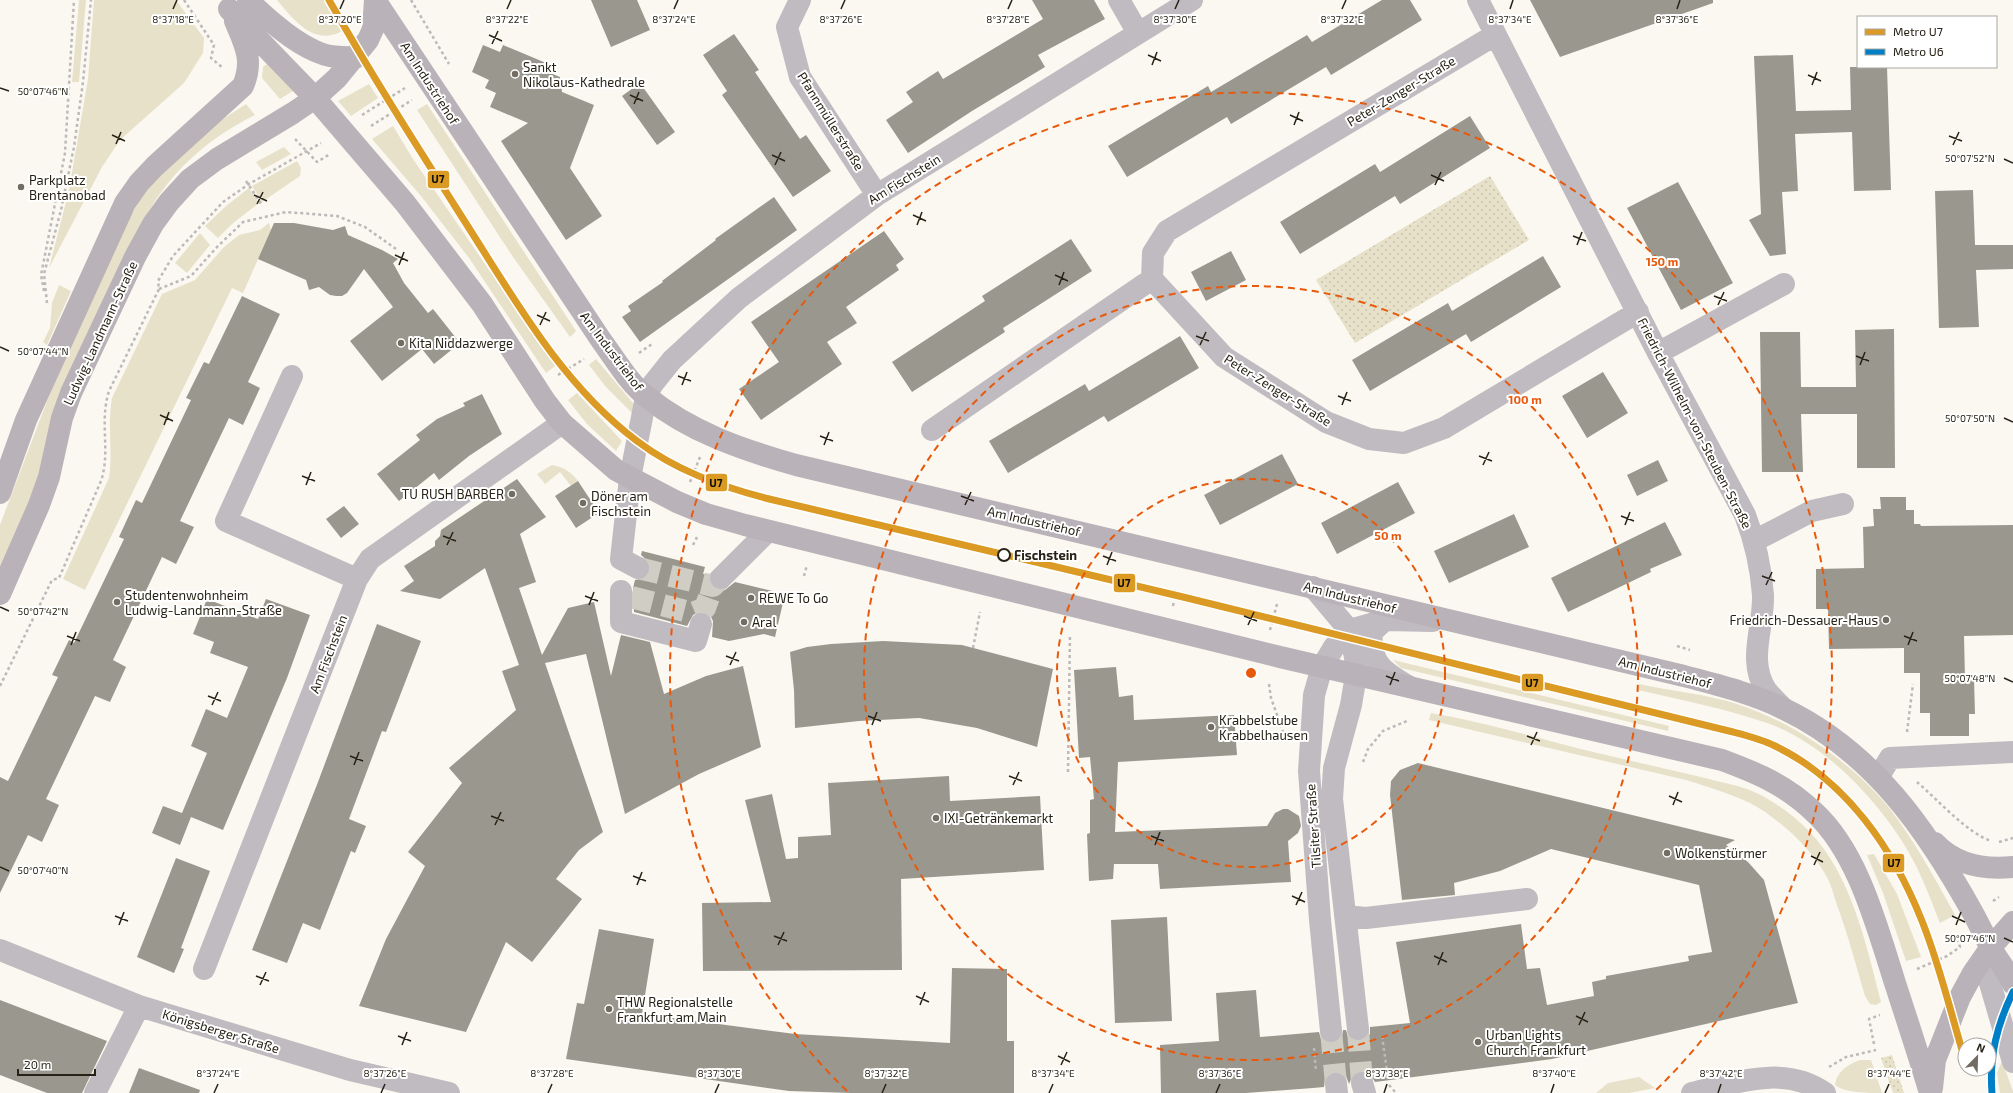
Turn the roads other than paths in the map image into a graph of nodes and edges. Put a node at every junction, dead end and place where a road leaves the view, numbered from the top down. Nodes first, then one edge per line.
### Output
1 (375, 0) edge
2 (800, 0) edge
3 (1119, 0) edge
4 (1192, 0) edge
5 (1484, 2) edge
6 (234, 3) edge
7 (1138, 33) junction
8 (1495, 36) junction
9 (355, 58) junction
10 (315, 98) junction
11 (877, 195) junction
12 (1152, 279) junction
13 (1784, 284) dead end
14 (1638, 312) junction
15 (1658, 354) junction
16 (292, 376) dead end
17 (646, 397) junction
18 (562, 423) junction
19 (932, 430) dead end
20 (630, 478) junction
21 (0, 493) edge
22 (1843, 504) dead end
23 (768, 531) junction
24 (1754, 541) junction
25 (721, 578) tunnel mouth
26 (357, 580) junction
27 (1313, 587) junction
28 (0, 594) edge
29 (1385, 620) junction
30 (1456, 622) junction
31 (701, 624) dead end
32 (1349, 630) junction
33 (1322, 667) junction
34 (1356, 675) junction
35 (1410, 687) junction
36 (1783, 708) junction
37 (2013, 752) edge
38 (1879, 776) junction
39 (1917, 825) junction
40 (2013, 867) edge
41 (1527, 899) dead end
42 (1345, 916) junction
43 (2013, 922) edge
44 (1991, 947) junction
45 (0, 950) edge
46 (204, 969) dead end
47 (2013, 984) edge
48 (139, 1006) junction
49 (1358, 1028) tunnel mouth
50 (1331, 1031) tunnel mouth
51 (2013, 1062) edge
52 (96, 1093) edge
53 (449, 1093) edge
54 (1692, 1093) edge
55 (1825, 1093) edge
56 (1930, 1093) edge

1 - 9 main road, Ludwig-Landmann-Straße
1 - 17 main road, Am Industriehof
2 - 11 street, Pfannmüllerstraße
3 - 7 street
4 - 7 street, Am Fischstein
5 - 8 street, Friedrich-Wilhelm-von-Steuben-Straße
6 - 9 main road
6 - 10 main road
6 - 21 main road
7 - 11 street, Am Fischstein
8 - 12 street, Peter-Zenger-Straße
8 - 14 street, Friedrich-Wilhelm-von-Steuben-Straße
9 - 10 main road, Ludwig-Landmann-Straße
10 - 18 main road
10 - 28 main road, Ludwig-Landmann-Straße
11 - 17 street, Am Fischstein
12 - 14 street, Peter-Zenger-Straße
12 - 19 street
13 - 15 street
14 - 15 street, Friedrich-Wilhelm-von-Steuben-Straße
15 - 24 street, Friedrich-Wilhelm-von-Steuben-Straße
16 - 26 street
17 - 20 street, Am Fischstein
17 - 27 main road, Am Industriehof
18 - 20 main road
18 - 26 street, Am Fischstein
20 - 23 main road
20 - 31 street, Am Fischstein
22 - 24 street
23 - 25 street
23 - 33 main road
24 - 36 street, Friedrich-Wilhelm-von-Steuben-Straße
26 - 46 street, Am Fischstein
27 - 30 main road, Am Industriehof
27 - 32 street, Tilsiter Straße
29 - 30 street
29 - 32 street
29 - 35 street
30 - 36 main road, Am Industriehof
32 - 33 street, Tilsiter Straße
32 - 34 street, Tilsiter Straße
33 - 34 main road
33 - 50 street, Tilsiter Straße
34 - 35 main road
34 - 42 street, Tilsiter Straße
35 - 56 main road
36 - 38 main road, Friedrich-Wilhelm-von-Steuben-Straße
37 - 38 street
38 - 39 main road, Friedrich-Wilhelm-von-Steuben-Straße
39 - 40 main road
39 - 44 main road, Friedrich-Wilhelm-von-Steuben-Straße
41 - 42 street
42 - 49 street, Tilsiter Straße
43 - 44 main road
44 - 47 main road, Friedrich-Wilhelm-von-Steuben-Straße
44 - 51 street
44 - 56 main road
45 - 48 street, Königsberger Straße
48 - 52 street
48 - 53 street, Königsberger Straße
54 - 55 street

